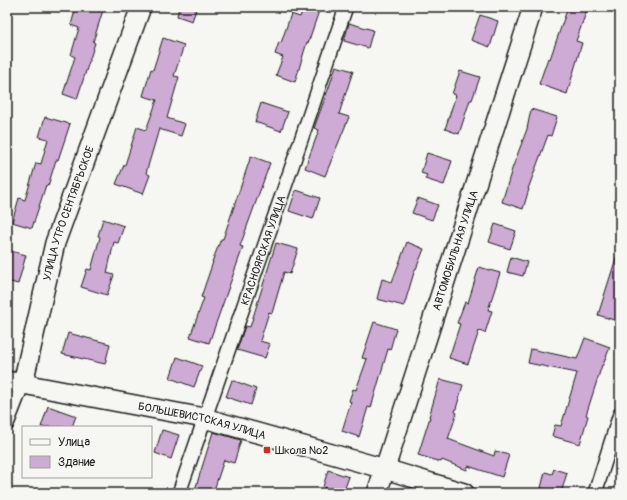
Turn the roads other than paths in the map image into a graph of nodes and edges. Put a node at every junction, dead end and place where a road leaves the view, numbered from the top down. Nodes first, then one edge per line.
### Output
1 (141, 7) edge
2 (346, 7) edge
3 (533, 7) edge
4 (15, 382) edge
5 (620, 414) edge
6 (204, 418) junction
7 (7, 424) edge
8 (385, 469) junction
9 (179, 493) edge
10 (377, 493) edge
11 (464, 493) edge
12 (595, 493) edge

1 - 4 street, УЛИЦА УТРО СЕНТЯБРЬСКОЕ
2 - 6 street, КРАСНОЯРСКАЯ УЛИЦА
3 - 8 street, АВТОМОБИЛЬНАЯ УЛИЦА
4 - 6 street, БОЛЬШЕВИСТСКАЯ УЛИЦА
4 - 7 street, УЛИЦА УТРО СЕНТЯБРЬСКОЕ
5 - 12 street
6 - 8 street, БОЛЬШЕВИСТСКАЯ УЛИЦА
6 - 9 street, КРАСНОЯРСКАЯ УЛИЦА
8 - 10 street, АВТОМОБИЛЬНАЯ УЛИЦА
8 - 11 street, БОЛЬШЕВИСТСКАЯ УЛИЦА

